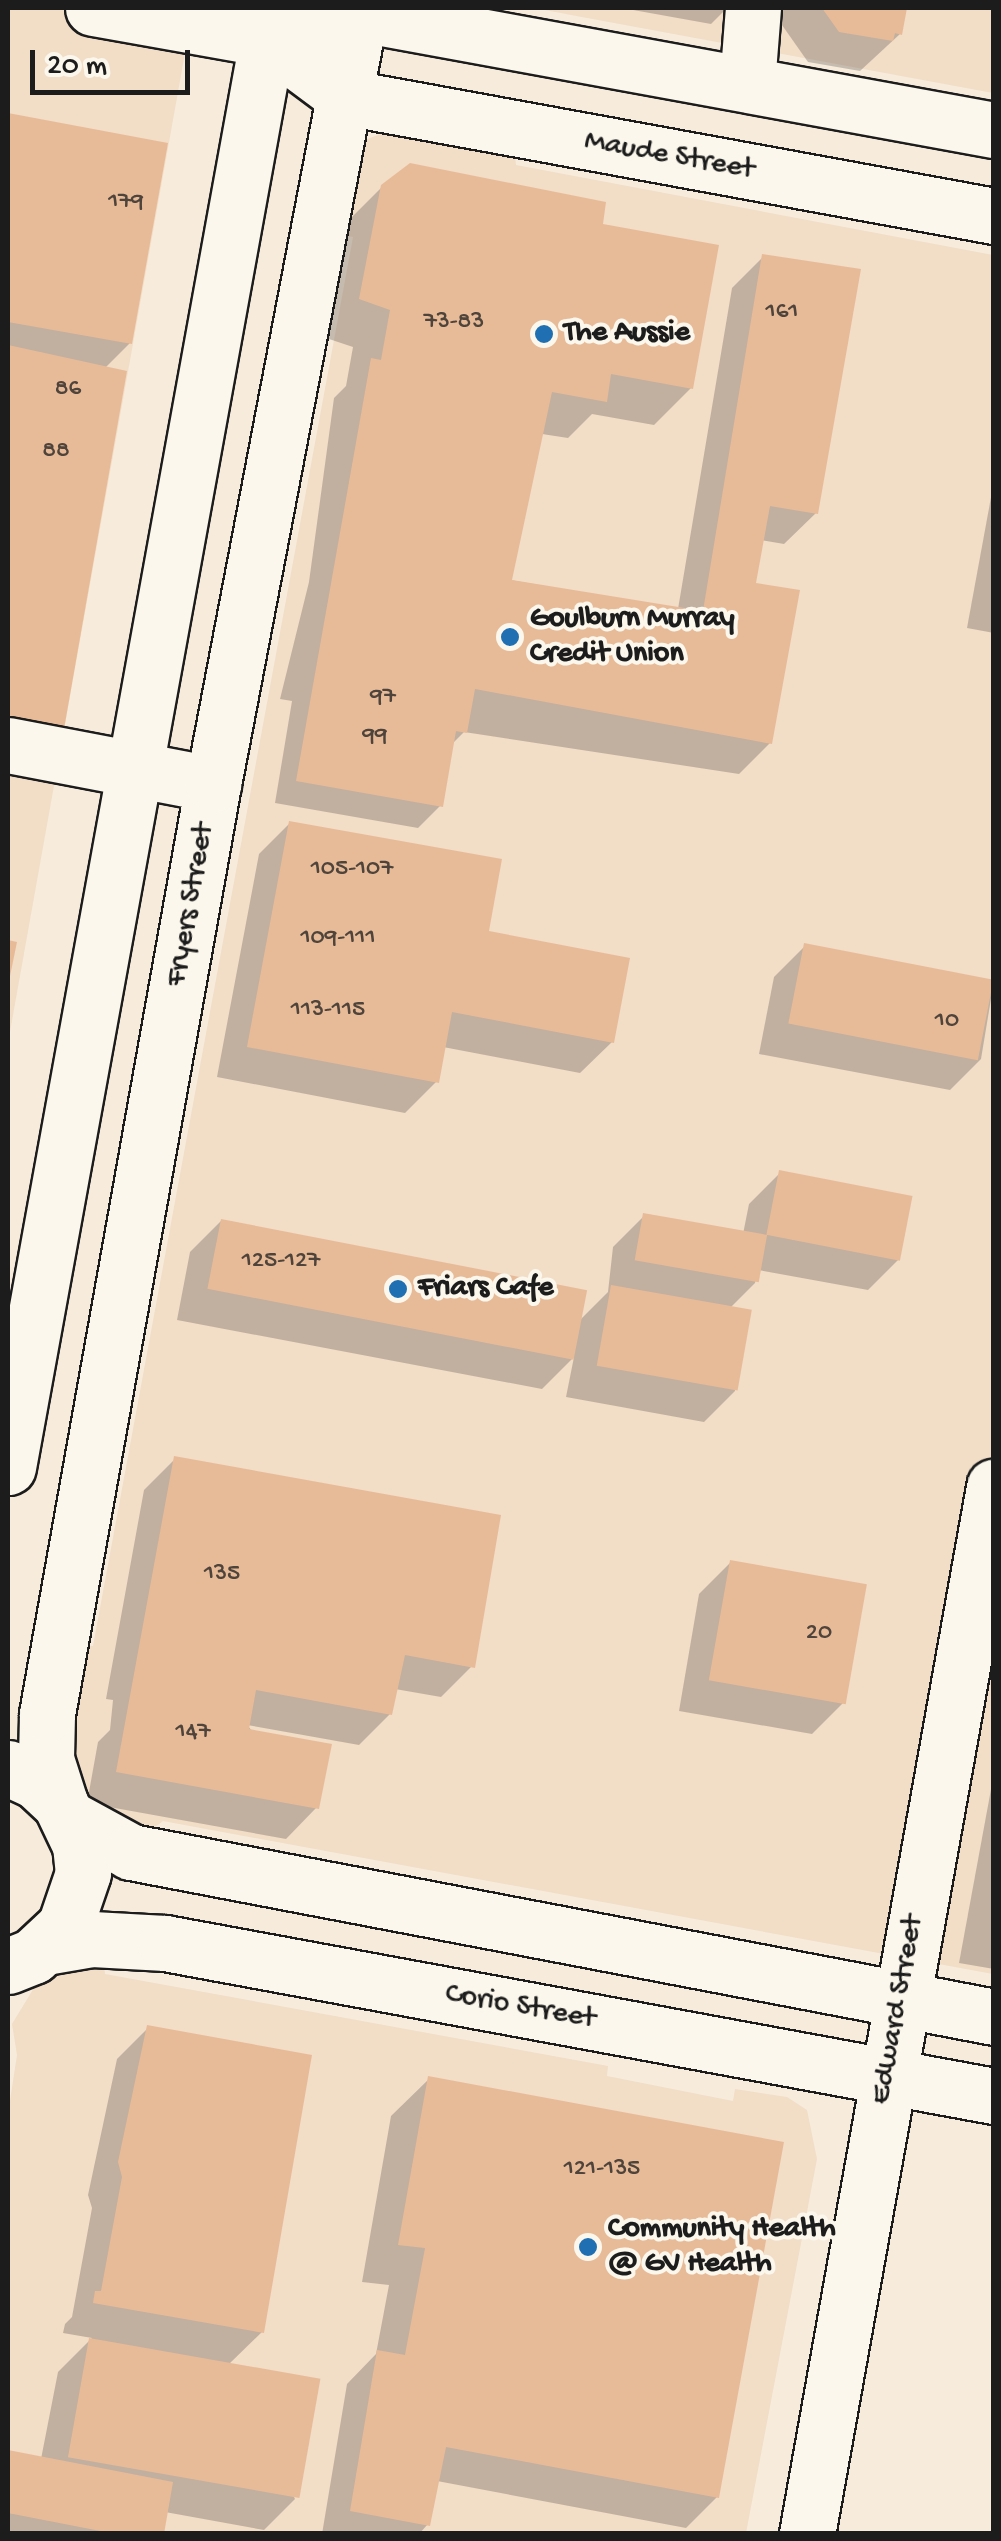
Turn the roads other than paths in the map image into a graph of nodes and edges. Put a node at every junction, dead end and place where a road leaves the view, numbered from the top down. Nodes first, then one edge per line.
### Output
1 (93, 8) edge
2 (754, 8) edge
3 (361, 11) edge
4 (270, 24) edge
5 (748, 84) junction
6 (344, 97) junction
7 (994, 130) edge
8 (994, 216) edge
9 (8, 745) edge
10 (132, 768) junction
11 (213, 784) junction
12 (8, 1467) edge
13 (994, 1487) edge
14 (8, 1768) edge
15 (65, 1811) junction
16 (24, 1968) edge
17 (902, 1998) junction
18 (994, 2017) edge
19 (887, 2077) junction
20 (994, 2096) edge
21 (808, 2534) edge

1 - 4 street
2 - 5 street
3 - 4 street
3 - 5 street
3 - 6 street, Fryers Street
4 - 6 street
4 - 10 street
5 - 7 street
6 - 8 street, Maude Street
6 - 11 street, Fryers Street
9 - 10 street
10 - 11 street
10 - 12 street
11 - 15 street, Fryers Street
13 - 17 street, Edward Street
14 - 15 street
15 - 16 street, Fryers Street
15 - 17 street
16 - 19 street, Corio Street
17 - 18 street
17 - 19 street, Edward Street
19 - 20 street, Corio Street
19 - 21 street, Edward Street

